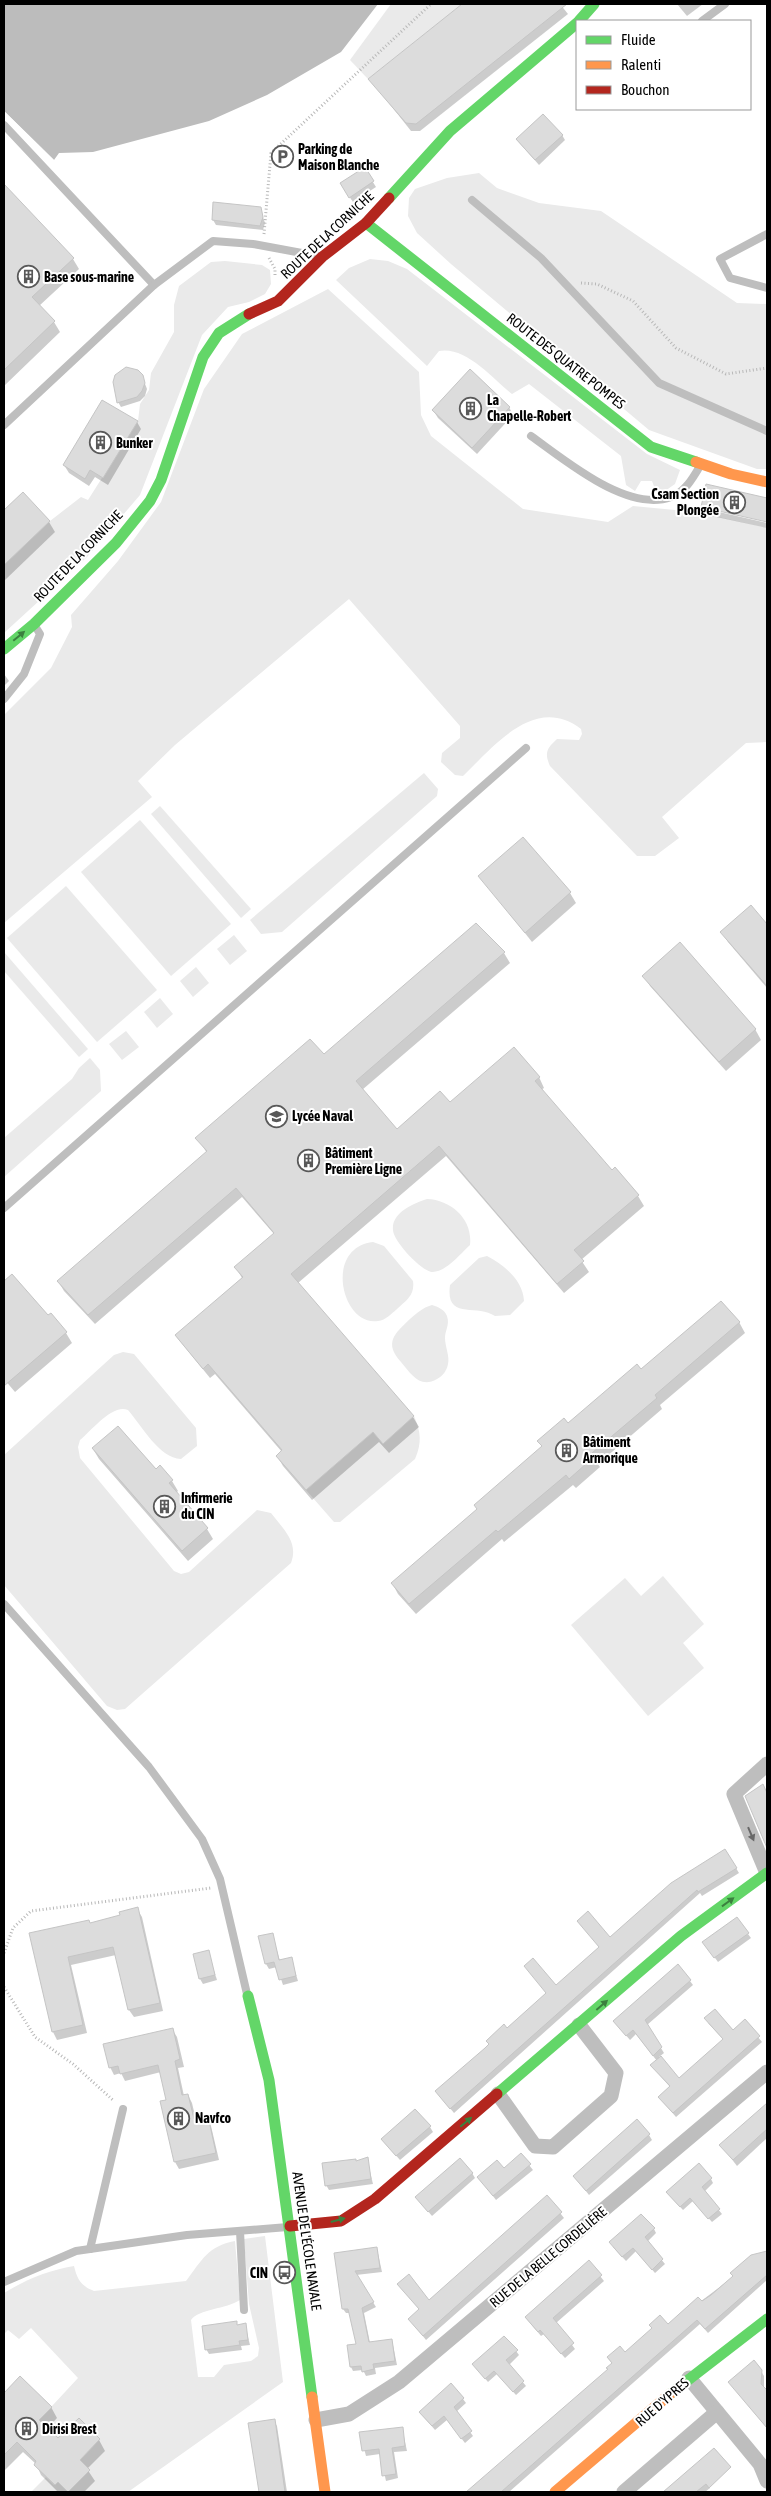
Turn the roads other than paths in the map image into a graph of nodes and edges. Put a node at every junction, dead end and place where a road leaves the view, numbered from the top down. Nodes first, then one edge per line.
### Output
1 (594, 4) edge
2 (725, 4) edge
3 (580, 20) edge
4 (703, 20) edge
5 (576, 24) edge
6 (4, 125) edge
7 (472, 200) dead end
8 (366, 223) junction
9 (767, 234) edge
10 (322, 257) junction
11 (154, 286) junction
12 (767, 288) edge
13 (4, 425) edge
14 (767, 431) edge
15 (531, 436) dead end
16 (700, 464) junction
17 (767, 482) edge
18 (34, 624) junction
19 (4, 649) edge
20 (4, 700) edge
21 (526, 748) dead end
22 (4, 1208) edge
23 (4, 1604) edge
24 (767, 1764) edge
25 (767, 1873) edge
26 (248, 1996) joint
27 (579, 2025) junction
28 (767, 2072) edge
29 (498, 2094) junction
30 (122, 2109) road end
31 (290, 2226) junction
32 (240, 2230) junction
33 (90, 2249) junction
34 (4, 2282) edge
35 (244, 2310) dead end
36 (767, 2319) edge
37 (689, 2378) junction
38 (716, 2412) junction
39 (316, 2420) junction
40 (767, 2481) edge
41 (559, 2491) edge
42 (325, 2492) edge
43 (624, 2492) edge

1 - 3 street, ROUTE DE LA CORNICHE
2 - 4 lane
5 - 8 street, ROUTE DE LA CORNICHE
6 - 11 lane
7 - 14 lane
8 - 10 street, ROUTE DE LA CORNICHE
8 - 16 street, ROUTE DES QUATRE POMPES
9 - 12 lane
10 - 11 lane
10 - 18 street, ROUTE DE LA CORNICHE
11 - 13 lane
15 - 16 lane
16 - 17 street, ROUTE DES QUATRE POMPES
19 -> 18 street, ROUTE DE LA CORNICHE
18 - 20 lane
21 - 22 lane
23 - 26 lane
24 -> 25 street
27 -> 25 street
26 - 31 street, AVENUE DE L'ÉCOLE NAVALE
27 - 29 street
27 - 29 street
28 - 39 street, RUE DE LA BELLE CORDELIÈRE
31 -> 29 street
30 - 33 lane
31 - 32 lane
31 - 39 street, AVENUE DE L'ÉCOLE NAVALE
32 - 33 lane
32 - 35 lane
33 - 34 lane
36 - 37 street, RUE D'YPRES
37 - 38 street
37 - 41 street, RUE D'YPRES
38 - 40 street
38 - 43 street
39 - 42 street, AVENUE DE L'ÉCOLE NAVALE

